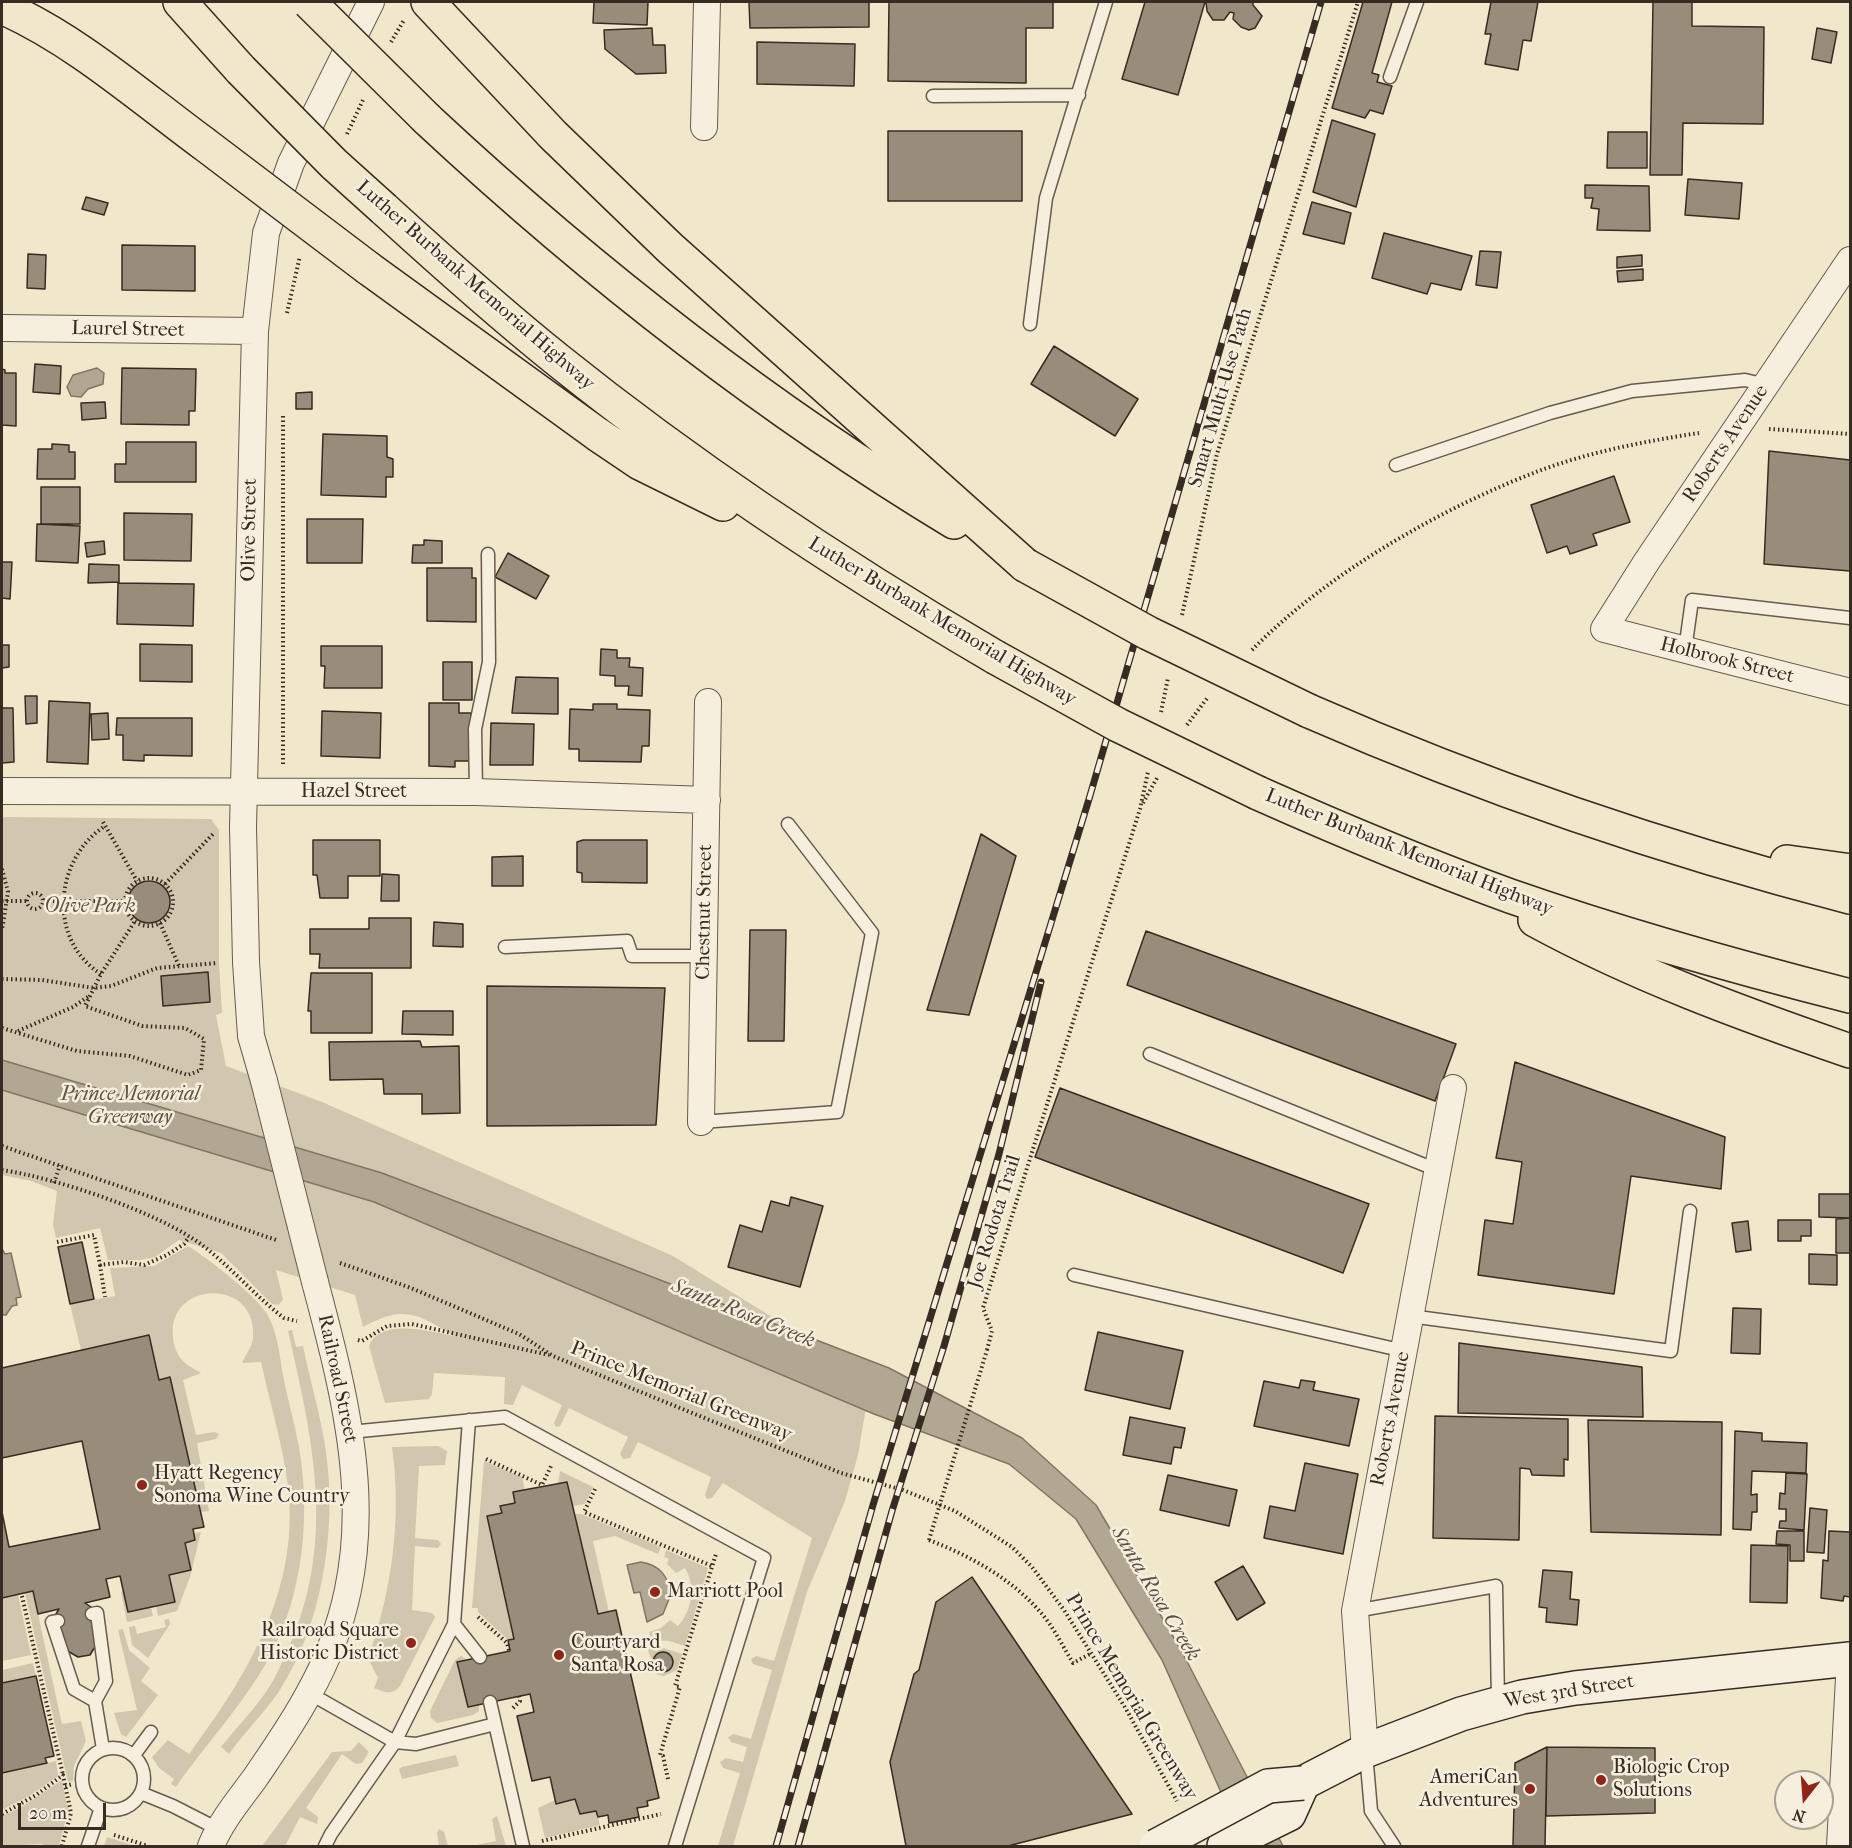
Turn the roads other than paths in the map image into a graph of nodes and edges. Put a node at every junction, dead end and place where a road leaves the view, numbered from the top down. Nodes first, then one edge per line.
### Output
1 (180, 2) edge
2 (309, 2) edge
3 (371, 2) edge
4 (707, 2) edge
5 (1106, 2) edge
6 (1417, 2) edge
7 (419, 6) edge
8 (2, 7) edge
9 (1390, 78) dead end
10 (1079, 95) junction
11 (933, 96) dead end
12 (704, 127) dead end
13 (1851, 260) edge
14 (1030, 324) dead end
15 (2, 328) edge
16 (255, 331) junction
17 (1766, 385) junction
18 (1396, 465) dead end
19 (488, 554) dead end
20 (840, 563) junction
21 (1025, 565) junction
22 (1851, 618) edge
23 (1604, 629) joint
24 (1685, 650) junction
25 (1851, 692) edge
26 (708, 702) dead end
27 (2, 791) edge
28 (243, 792) junction
29 (476, 792) junction
30 (707, 800) junction
31 (788, 824) dead end
32 (1659, 844) junction
33 (1441, 869) junction
34 (1851, 871) edge
35 (1851, 897) edge
36 (506, 947) dead end
37 (704, 956) junction
38 (1851, 996) edge
39 (1851, 1051) edge
40 (1150, 1054) dead end
41 (264, 1081) joint
42 (1453, 1088) dead end
43 (701, 1122) joint
44 (1437, 1170) junction
45 (1690, 1211) dead end
46 (1074, 1275) dead end
47 (1410, 1316) junction
48 (1404, 1351) junction
49 (469, 1420) junction
50 (350, 1432) junction
51 (1355, 1611) junction
52 (92, 1614) dead end
53 (58, 1621) dead end
54 (454, 1624) junction
55 (480, 1657) dead end
56 (1850, 1659) edge
57 (309, 1693) junction
58 (95, 1701) junction
59 (490, 1702) dead end
60 (1498, 1703) junction
61 (495, 1724) junction
62 (151, 1732) dead end
63 (395, 1742) junction
64 (103, 1749) junction
65 (1365, 1751) junction
66 (134, 1755) junction
67 (1303, 1783) junction
68 (141, 1793) junction
69 (101, 1808) junction
70 (215, 1838) edge
71 (88, 1846) edge
72 (325, 1846) edge
73 (523, 1846) edge
74 (675, 1846) edge
75 (1156, 1846) edge
76 (1224, 1846) edge
77 (1394, 1846) edge
78 (1840, 1846) edge

1 - 20 highway, Luther Burbank Memorial Highway, bridge
2 - 21 highway, bridge
3 - 16 street, Olive Street
4 - 12 street
5 - 10 lane
6 - 9 lane
7 - 21 highway
8 - 20 highway, bridge
10 - 11 lane
10 - 14 lane
13 - 17 street, Roberts Avenue
15 - 16 street, Laurel Street
16 - 28 street, Olive Street
17 - 18 lane
17 - 23 street, Roberts Avenue
19 - 29 lane
20 - 33 highway, Luther Burbank Memorial Highway, bridge
21 - 32 highway, bridge
22 - 24 lane
23 - 24 street, Holbrook Street
24 - 25 street, Holbrook Street
26 - 30 street, Chestnut Street
27 - 28 street, Hazel Street
28 - 29 street, Hazel Street
28 - 41 street, Olive Street
29 - 30 street, Hazel Street
30 - 37 street, Chestnut Street
31 - 43 lane
32 - 34 highway
32 - 35 highway
33 - 38 highway, Luther Burbank Memorial Highway
33 - 39 highway
36 - 37 lane
37 - 43 street, Chestnut Street
40 - 44 lane
41 - 50 street, Railroad Street, bridge
42 - 44 street, Roberts Avenue
44 - 47 street, Roberts Avenue
45 - 47 lane
46 - 48 lane
47 - 48 street, Roberts Avenue
48 - 51 street, Roberts Avenue
49 - 50 lane
49 - 54 lane
49 - 74 lane
50 - 57 street, Railroad Street
51 - 60 lane
51 - 65 street, Roberts Avenue
52 - 58 lane
53 - 58 lane
54 - 55 lane
54 - 63 lane
56 - 60 main road, West 3rd Street
56 - 78 street
57 - 63 lane
57 - 70 street, Railroad Street
58 - 64 lane
59 - 61 lane
60 - 65 main road, West 3rd Street
61 - 63 lane
61 - 73 lane
62 - 66 lane
63 - 72 lane
64 - 66 lane
64 - 69 lane
65 - 67 main road, West 3rd Street
65 - 77 lane
66 - 68 lane
67 - 75 main road, West 3rd Street, bridge
67 - 76 main road
68 - 69 lane
68 - 70 lane
69 - 71 lane

